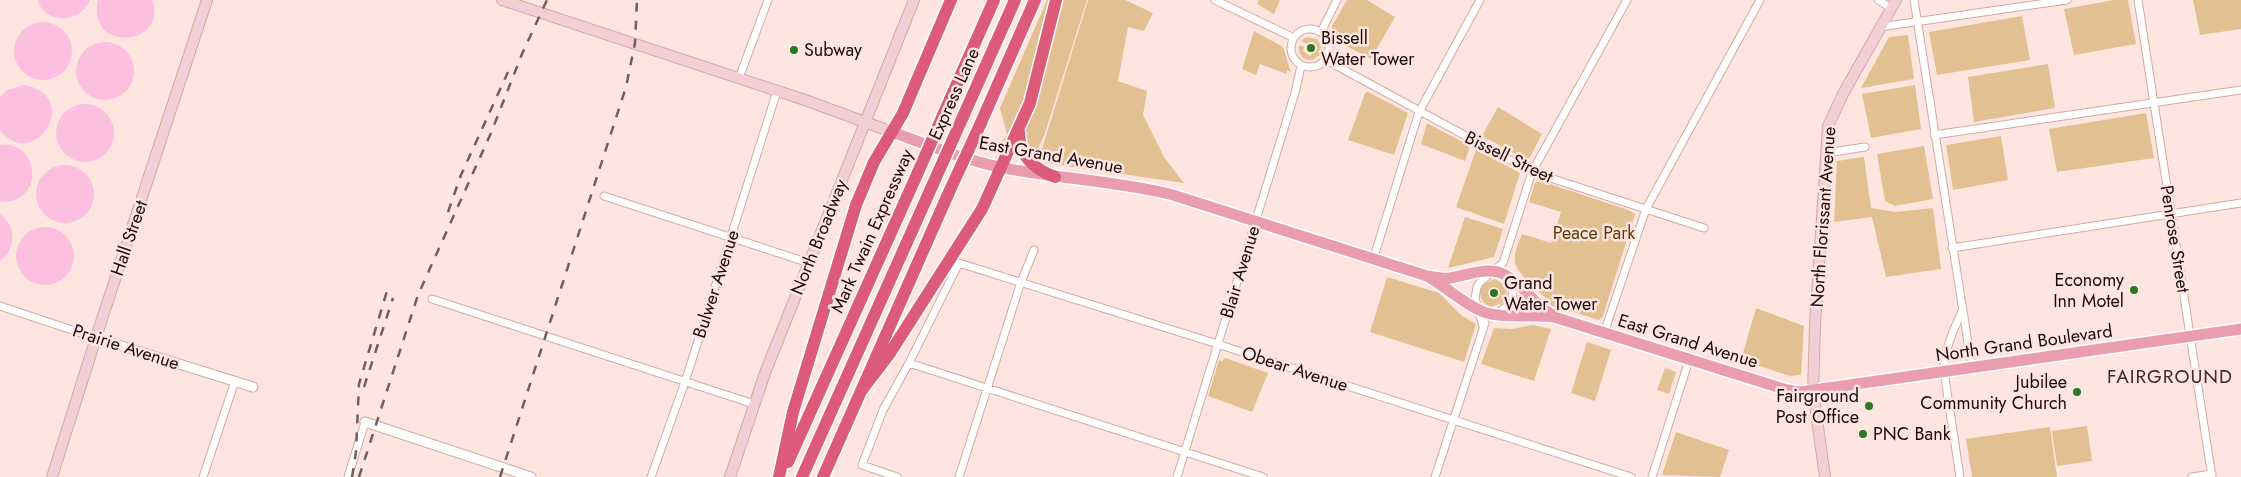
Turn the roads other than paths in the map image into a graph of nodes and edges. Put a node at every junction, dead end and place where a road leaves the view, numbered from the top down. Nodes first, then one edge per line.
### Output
1 (208, 0) edge
2 (502, 0) edge
3 (768, 0) edge
4 (914, 0) edge
5 (951, 0) edge
6 (994, 0) edge
7 (1015, 0) edge
8 (1035, 0) edge
9 (1056, 0) edge
10 (1215, 0) edge
11 (1337, 0) edge
12 (1480, 0) edge
13 (1627, 0) edge
14 (1760, 0) edge
15 (1878, 0) edge
16 (1914, 0) edge
17 (2067, 0) edge
18 (2138, 0) edge
19 (1894, 4) edge
20 (1917, 22) junction
21 (1880, 27) junction
22 (1321, 32) junction
23 (1294, 38) junction
24 (1326, 60) junction
25 (1301, 66) junction
26 (739, 78) junction
27 (2241, 90) edge
28 (777, 91) junction
29 (2155, 103) junction
30 (1419, 112) junction
31 (864, 121) junction
32 (1019, 130) junction
33 (892, 132) junction
34 (1934, 135) junction
35 (1865, 147) dead end
36 (1826, 153) junction
37 (1002, 168) junction
38 (1532, 172) junction
39 (1055, 177) junction
40 (604, 196) dead end
41 (2241, 203) edge
42 (1646, 209) junction
43 (2171, 214) junction
44 (1256, 222) junction
45 (1704, 228) dead end
46 (730, 237) junction
47 (1952, 248) junction
48 (1034, 250) dead end
49 (1373, 260) junction
50 (1503, 262) junction
51 (809, 263) junction
52 (1494, 271) junction
53 (1427, 276) junction
54 (1508, 276) junction
55 (1022, 282) junction
56 (432, 299) dead end
57 (0, 306) edge
58 (1478, 310) junction
59 (1962, 311) junction
60 (1495, 315) junction
61 (1554, 317) junction
62 (1483, 326) junction
63 (2241, 329) edge
64 (1604, 333) junction
65 (2190, 336) junction
66 (96, 338) junction
67 (1218, 344) junction
68 (1689, 360) junction
69 (909, 363) junction
70 (1972, 368) junction
71 (1944, 372) junction
72 (235, 381) junction
73 (685, 382) junction
74 (253, 387) dead end
75 (988, 388) junction
76 (861, 391) junction
77 (1813, 391) junction
78 (754, 404) junction
79 (1453, 420) junction
80 (366, 422) joint
81 (1184, 452) junction
82 (2212, 475) edge
83 (52, 477) edge
84 (203, 477) edge
85 (348, 477) edge
86 (531, 477) edge
87 (652, 477) edge
88 (730, 477) edge
89 (780, 477) edge
90 (802, 477) edge
91 (823, 477) edge
92 (897, 477) edge
93 (960, 477) edge
94 (1176, 477) edge
95 (1263, 477) edge
96 (1435, 477) edge
97 (1631, 477) edge
98 (1652, 477) edge
99 (1825, 477) edge
100 (1960, 477) edge
101 (2192, 477) edge

1 - 66 main road, Hall Street
2 - 26 main road, East Grand Avenue
3 - 26 street
4 - 31 main road, North Broadway
5 - 33 highway
6 - 89 highway, Mark Twain Expressway, bridge
7 - 90 highway, Express Lane, bridge
8 - 76 highway, bridge
9 - 32 highway
10 - 23 street
11 - 22 street
12 - 30 street
13 - 38 street
14 - 42 street
15 - 19 street
16 - 20 street
17 - 20 street
18 - 29 street, Penrose Street
19 - 21 main road, North Florissant Avenue
20 - 21 street
20 - 34 street
21 - 36 main road, North Florissant Avenue
22 - 23 street
22 - 24 street
23 - 25 street
24 - 25 street
24 - 30 street, Bissell Street
25 - 44 street, Blair Avenue
26 - 28 main road, East Grand Avenue
27 - 29 street
28 - 31 main road, East Grand Avenue
28 - 46 street, Bulwer Avenue
29 - 34 street
29 - 43 street, Penrose Street
30 - 38 street, Bissell Street
30 - 49 street
31 - 33 main road, East Grand Avenue
31 - 51 main road, North Broadway
32 - 37 highway
32 - 39 highway
33 - 37 main road, East Grand Avenue
33 - 89 highway
34 - 47 street
35 - 36 street
36 - 77 main road, North Florissant Avenue
37 - 39 main road, East Grand Avenue
37 - 76 highway
38 - 42 street, Bissell Street
38 - 50 street
39 - 44 main road, East Grand Avenue
40 - 46 street
41 - 43 street
42 - 45 street, Bissell Street
42 - 64 street
43 - 47 street
43 - 65 street, Penrose Street
44 - 49 main road, East Grand Avenue
44 - 67 street, Blair Avenue
46 - 51 street
46 - 73 street, Bulwer Avenue
47 - 59 street
48 - 55 street
49 - 53 main road, East Grand Avenue
50 - 52 street
50 - 54 street
51 - 78 main road, North Broadway
52 - 53 main road, East Grand Avenue
52 - 54 main road, East Grand Avenue
52 - 58 street
53 - 58 main road, East Grand Avenue
54 - 60 street
54 - 61 main road, East Grand Avenue
55 - 67 street, Obear Avenue
55 - 69 street, Obear Avenue
55 - 75 street
56 - 73 street
57 - 66 street, Prairie Avenue
58 - 60 main road, East Grand Avenue
58 - 62 street
59 - 70 street
59 - 71 street
60 - 61 main road, East Grand Avenue
60 - 62 street
61 - 64 main road, East Grand Avenue
62 - 79 street
63 - 65 main road, North Grand Boulevard
64 - 68 main road, East Grand Avenue
65 - 70 main road, North Grand Boulevard
65 - 82 street, Penrose Street
66 - 72 street, Prairie Avenue
66 - 83 main road, Hall Street
67 - 79 street, Obear Avenue
67 - 81 street, Blair Avenue
68 - 77 main road, East Grand Avenue
68 - 98 street
69 - 75 street
69 - 92 street
70 - 71 main road, North Grand Boulevard
71 - 77 main road, North Grand Boulevard
71 - 100 street
72 - 74 street, Prairie Avenue
72 - 84 street
73 - 78 street
73 - 87 street, Bulwer Avenue
75 - 81 street
75 - 93 street
76 - 91 highway
77 - 99 main road, North Florissant Avenue
78 - 88 main road, North Broadway
79 - 96 street
79 - 97 street, Obear Avenue
80 - 85 street
80 - 86 street
81 - 94 street, Blair Avenue
81 - 95 street
82 - 101 street

